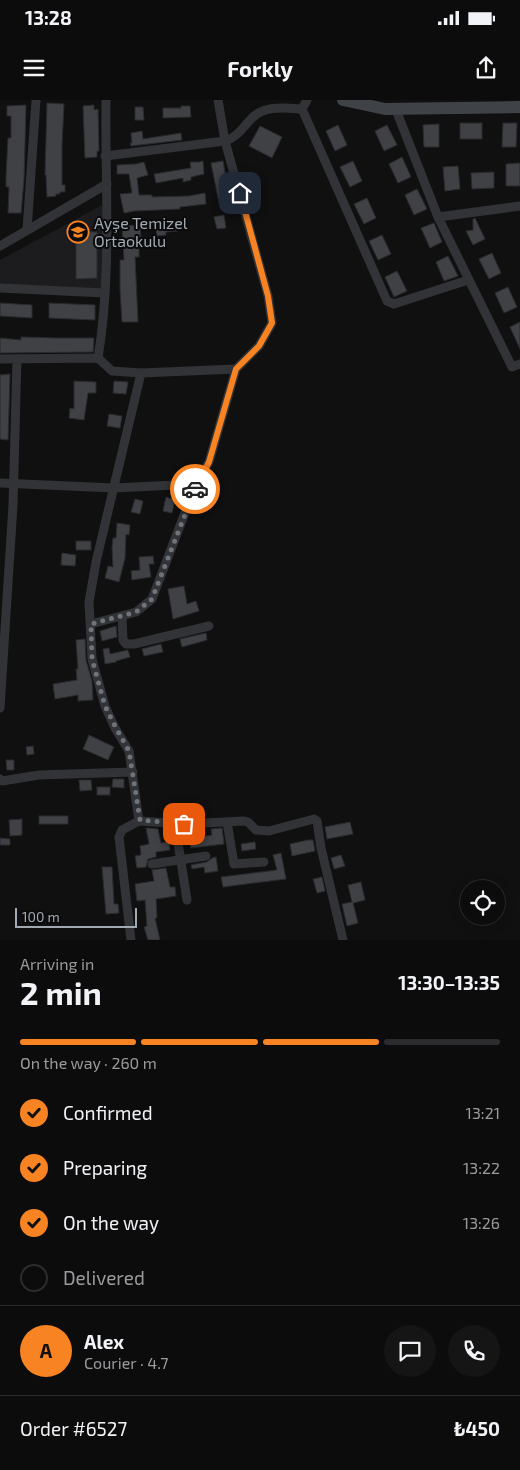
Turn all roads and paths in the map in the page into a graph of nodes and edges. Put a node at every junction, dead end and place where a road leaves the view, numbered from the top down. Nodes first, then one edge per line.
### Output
1 (36, 100) edge
2 (106, 100) edge
3 (218, 100) edge
4 (307, 100) edge
5 (343, 100) edge
6 (520, 107) edge
7 (302, 109) junction
8 (396, 110) junction
9 (225, 141) junction
10 (106, 156) junction
11 (107, 184) junction
12 (520, 206) edge
13 (438, 217) junction
14 (27, 230) junction
15 (0, 246) edge
16 (468, 280) junction
17 (0, 288) edge
18 (105, 293) junction
19 (98, 358) junction
20 (0, 359) edge
21 (17, 359) junction
22 (520, 364) edge
23 (236, 369) junction
24 (141, 373) junction
25 (0, 483) edge
26 (12, 483) junction
27 (196, 484) junction
28 (114, 488) junction
29 (122, 616) junction
30 (91, 624) junction
31 (209, 626) dead end
32 (0, 708) edge
33 (133, 772) junction
34 (0, 779) edge
35 (140, 820) junction
36 (227, 822) junction
37 (176, 824) junction
38 (206, 856) dead end
39 (181, 860) junction
40 (264, 862) dead end
41 (152, 864) dead end
42 (186, 900) dead end
43 (131, 940) edge
44 (343, 940) edge

1 - 14 street
2 - 10 street
3 - 9 street
4 - 7 street
5 - 8 street
6 - 8 street
7 - 9 street
7 - 16 street
8 - 13 street
9 - 10 street
9 - 23 street
10 - 11 street
11 - 14 street
11 - 18 street
12 - 13 street
13 - 16 street
14 - 15 street
16 - 22 street
17 - 18 street
18 - 19 street
19 - 21 street
19 - 24 street
20 - 21 street
21 - 26 street
23 - 24 street
23 - 27 street
24 - 28 street
25 - 26 street
26 - 28 street
26 - 32 street
27 - 28 street
27 - 29 street
28 - 30 street
29 - 30 street
29 - 31 street
30 - 33 street
33 - 34 street
33 - 35 street
35 - 37 street
35 - 43 street
36 - 37 street
36 - 40 street
36 - 44 street
37 - 39 street
38 - 39 street
39 - 41 street
39 - 42 street

